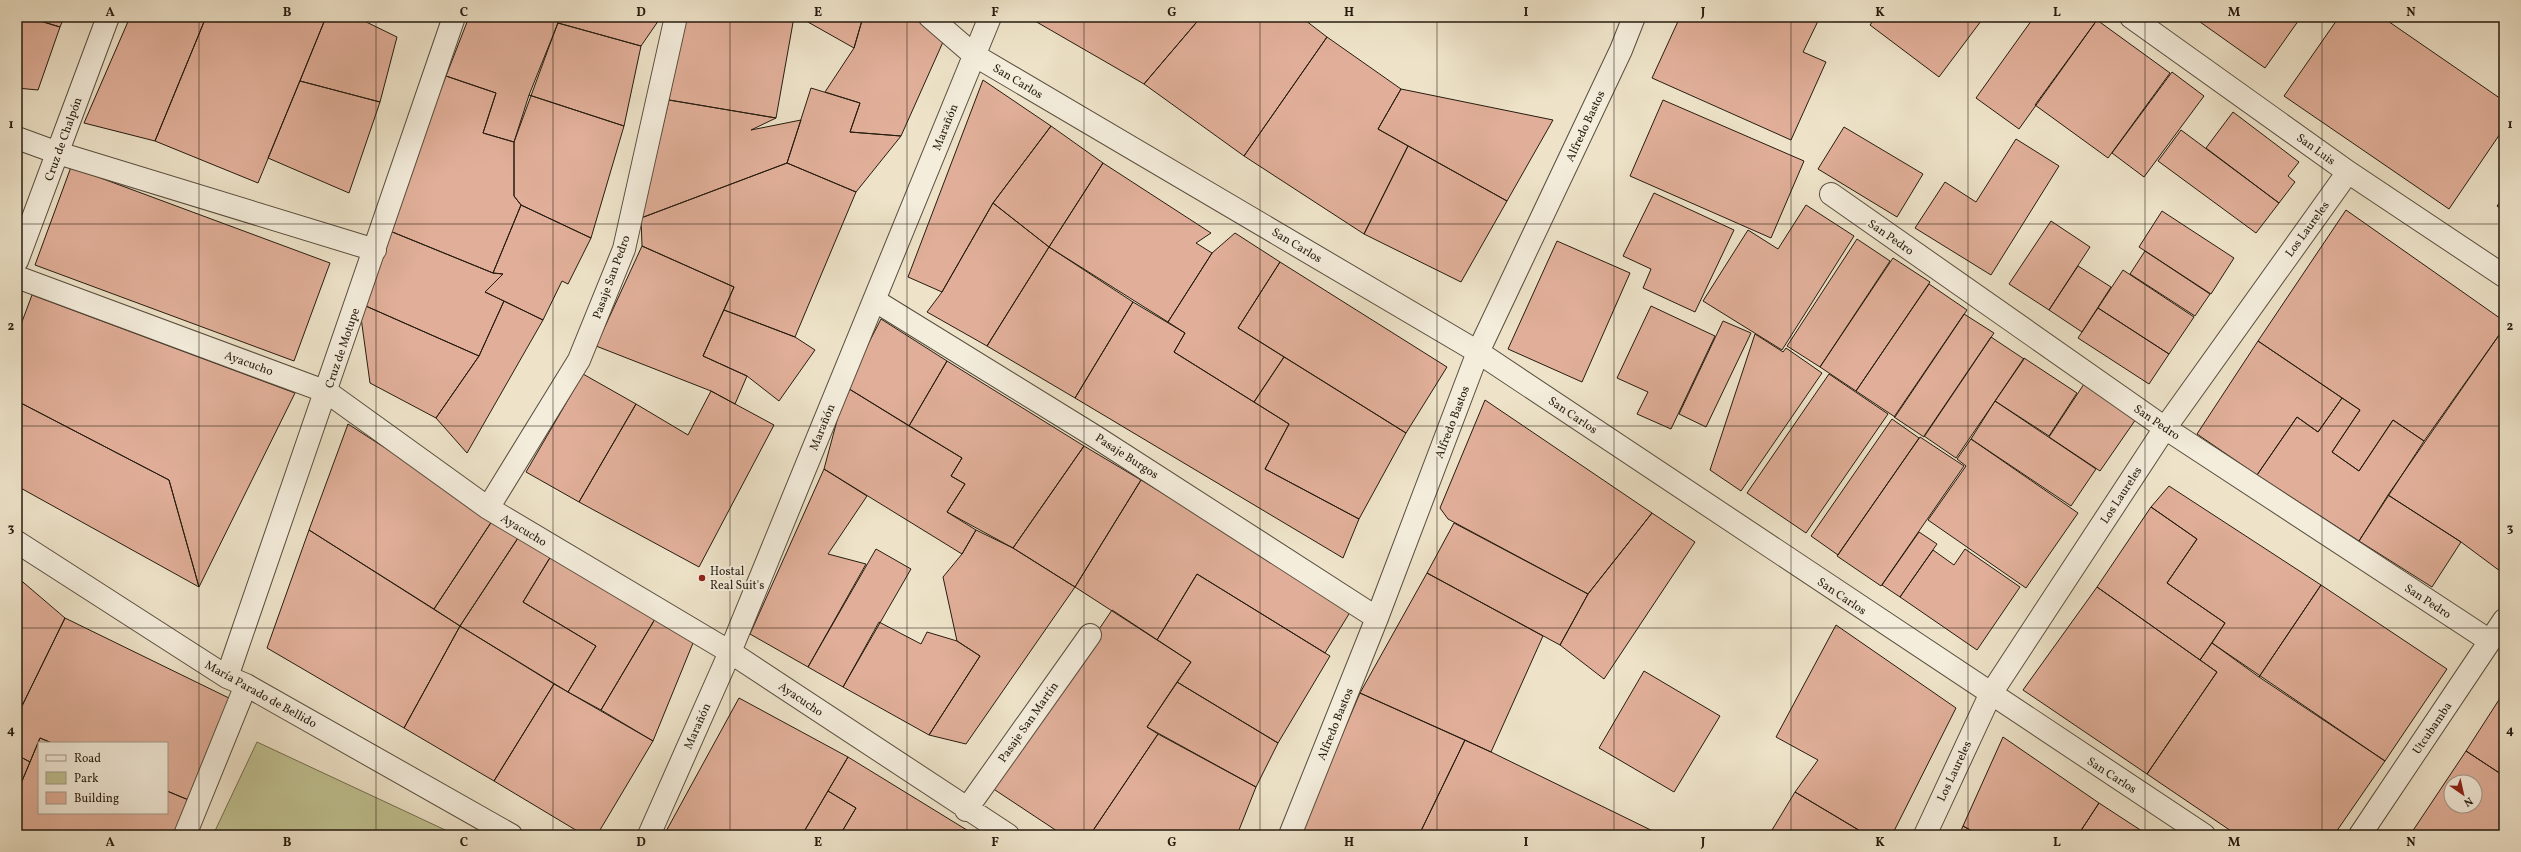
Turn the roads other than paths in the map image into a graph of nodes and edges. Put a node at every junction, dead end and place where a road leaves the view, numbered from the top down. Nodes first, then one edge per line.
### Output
1 (108, 17) edge
2 (454, 17) edge
3 (930, 17) edge
4 (990, 17) edge
5 (1634, 17) edge
6 (2131, 17) edge
7 (675, 21) dead end
8 (974, 55) junction
9 (17, 138) edge
10 (58, 153) junction
11 (2348, 172) junction
12 (1831, 194) dead end
13 (375, 250) junction
14 (17, 261) edge
15 (2504, 276) edge
16 (17, 277) edge
17 (874, 300) junction
18 (1478, 352) junction
19 (327, 392) junction
20 (2165, 428) junction
21 (488, 508) junction
22 (17, 542) edge
23 (1377, 618) junction
24 (2504, 620) edge
25 (1090, 635) dead end
26 (2490, 641) junction
27 (730, 652) junction
28 (237, 681) junction
29 (1990, 695) junction
30 (966, 810) junction
31 (185, 835) edge
32 (510, 835) edge
33 (649, 835) edge
34 (1008, 835) edge
35 (1290, 835) edge
36 (1925, 835) edge
37 (2204, 835) edge
38 (2360, 835) edge

1 - 10 street, Cruz de Chalpón
2 - 13 street, Cruz de Motupe
3 - 8 street, San Carlos
4 - 8 street, Marañón
5 - 18 street, Alfredo Bastos
6 - 11 street, San Luis
7 - 21 street, Pasaje San Pedro
8 - 17 street, Marañón
8 - 18 street, San Carlos
9 - 10 street
10 - 13 street
10 - 14 street, Cruz de Chalpón
11 - 15 street, San Luis
11 - 20 street, Los Laureles
12 - 20 street, San Pedro
13 - 19 street, Cruz de Motupe
16 - 19 street, Ayacucho
17 - 23 street, Pasaje Burgos
17 - 27 street, Marañón
18 - 23 street, Alfredo Bastos
18 - 29 street, San Carlos
19 - 21 street, Ayacucho
19 - 28 street, Cruz de Motupe
20 - 26 street, San Pedro
20 - 29 street, Los Laureles
21 - 27 street, Ayacucho
22 - 28 street, María Parado de Bellido
23 - 35 street, Alfredo Bastos
24 - 26 street, Utcubamba
25 - 30 street, Pasaje San Martín
26 - 38 street, Utcubamba
27 - 30 street, Ayacucho
27 - 33 street, Marañón
28 - 31 street, Cruz de Motupe
28 - 32 street, María Parado de Bellido
29 - 36 street, Los Laureles
29 - 37 street, San Carlos
30 - 34 street, Ayacucho

